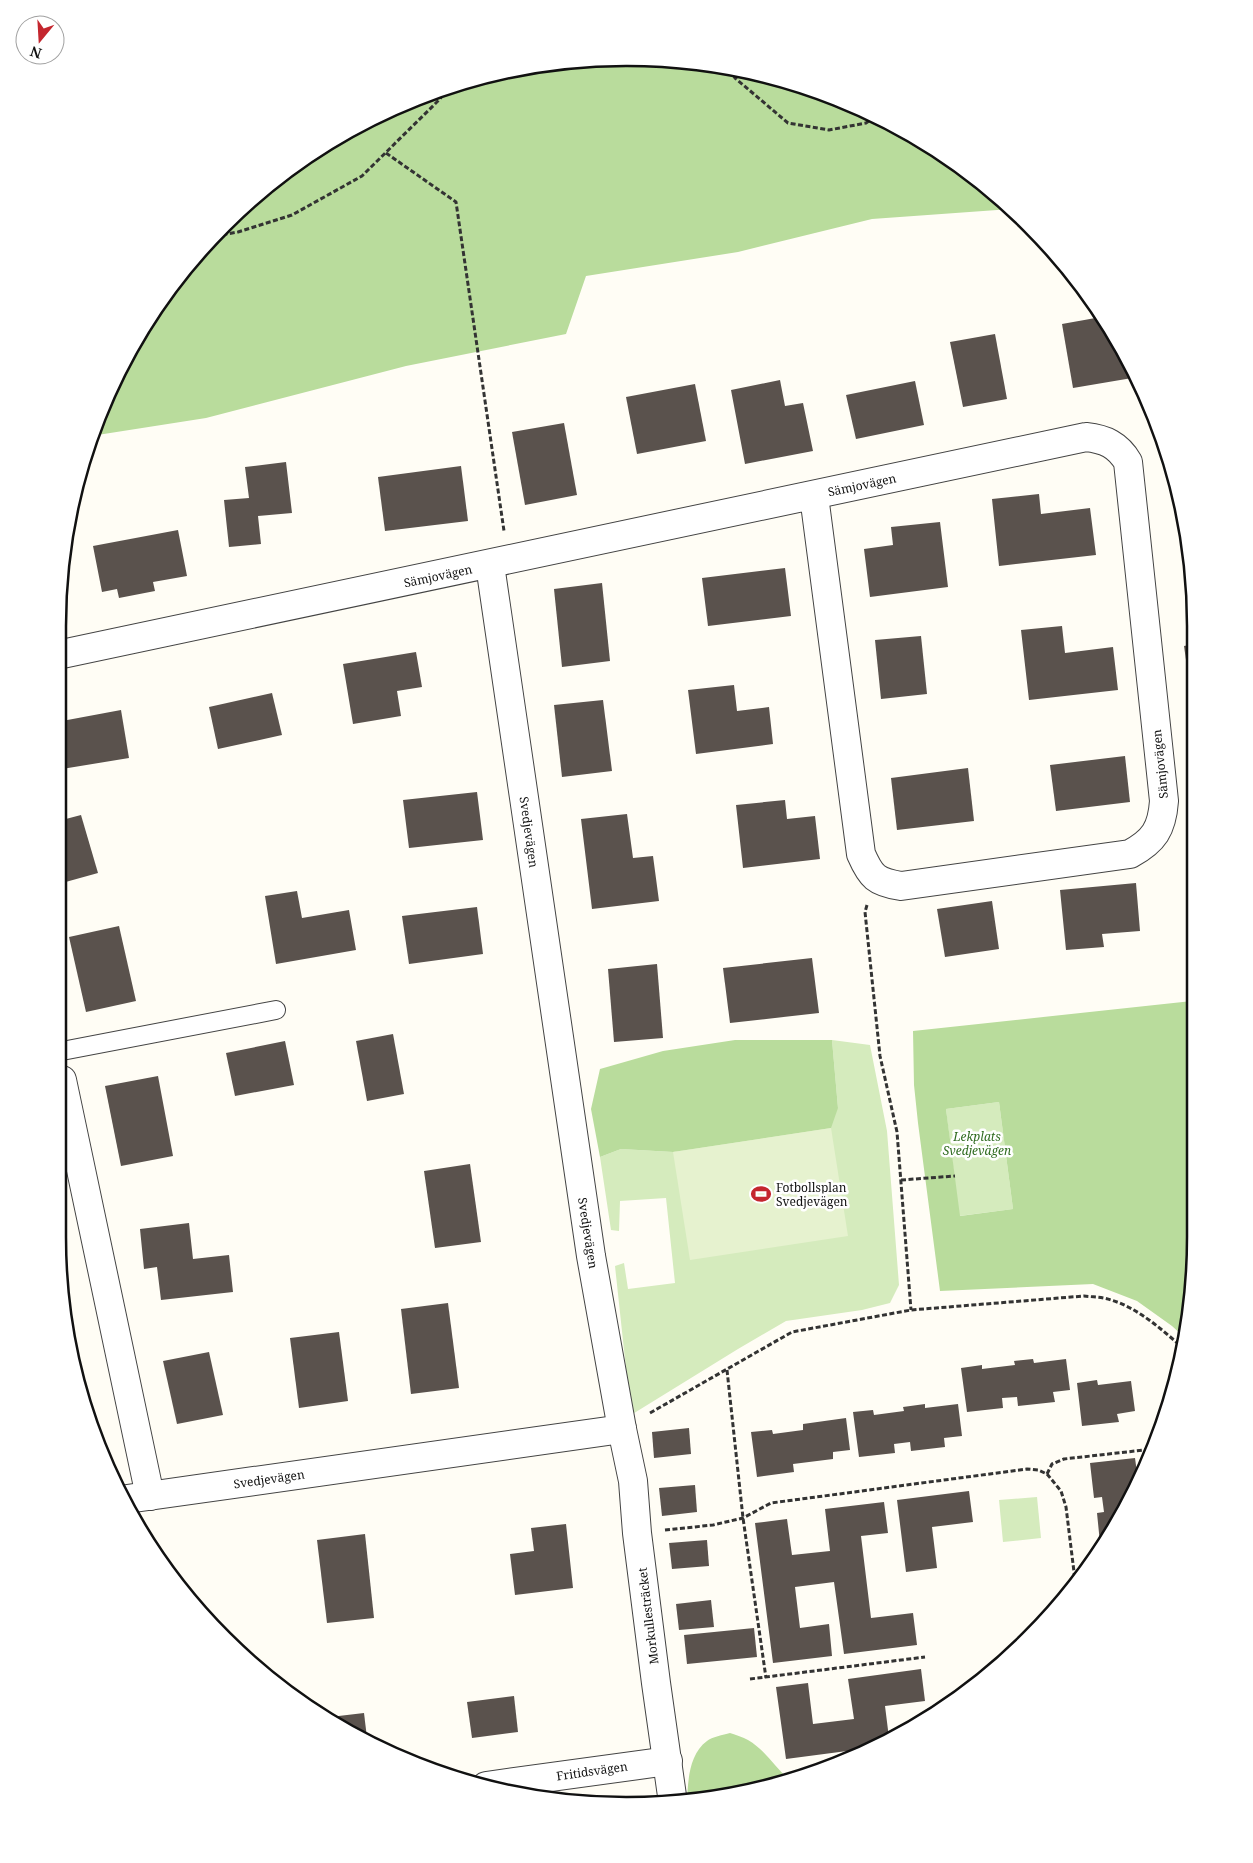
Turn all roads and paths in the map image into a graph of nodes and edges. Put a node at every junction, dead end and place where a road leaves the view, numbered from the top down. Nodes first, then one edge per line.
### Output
1 (734, 77) edge
2 (441, 98) edge
3 (868, 121) edge
4 (386, 153) junction
5 (226, 234) edge
6 (814, 496) junction
7 (499, 564) junction
8 (66, 653) edge
9 (874, 878) junction
10 (276, 1010) dead end
11 (66, 1050) edge
12 (66, 1102) edge
13 (955, 1176) dead end
14 (901, 1180) junction
15 (911, 1310) junction
16 (1177, 1342) edge
17 (727, 1370) junction
18 (622, 1429) junction
19 (1144, 1450) edge
20 (1047, 1474) junction
21 (139, 1498) edge
22 (742, 1518) junction
23 (637, 1533) junction
24 (1074, 1573) edge
25 (925, 1657) dead end
26 (766, 1678) junction
27 (750, 1679) dead end
28 (668, 1761) junction
29 (505, 1783) edge
30 (673, 1795) edge

1 - 3 path
2 - 4 path
4 - 5 path
4 - 7 path
6 - 7 street, Sämjovägen
6 - 9 street, Sämjovägen
6 - 9 street, Sämjovägen
7 - 8 street, Sämjovägen
7 - 18 street, Svedjevägen
9 - 14 path
10 - 11 lane
12 - 21 street, Svedjevägen
13 - 14 path
14 - 15 path
15 - 16 path
15 - 17 path
17 - 18 path
17 - 22 path
18 - 21 street, Svedjevägen
18 - 23 street, Morkullesträcket
19 - 20 path
20 - 22 path
20 - 24 path
22 - 23 path
22 - 26 path
23 - 28 street, Morkullesträcket
25 - 26 path
26 - 27 path
28 - 29 street, Fritidsvägen
28 - 30 street, Morkullesträcket

